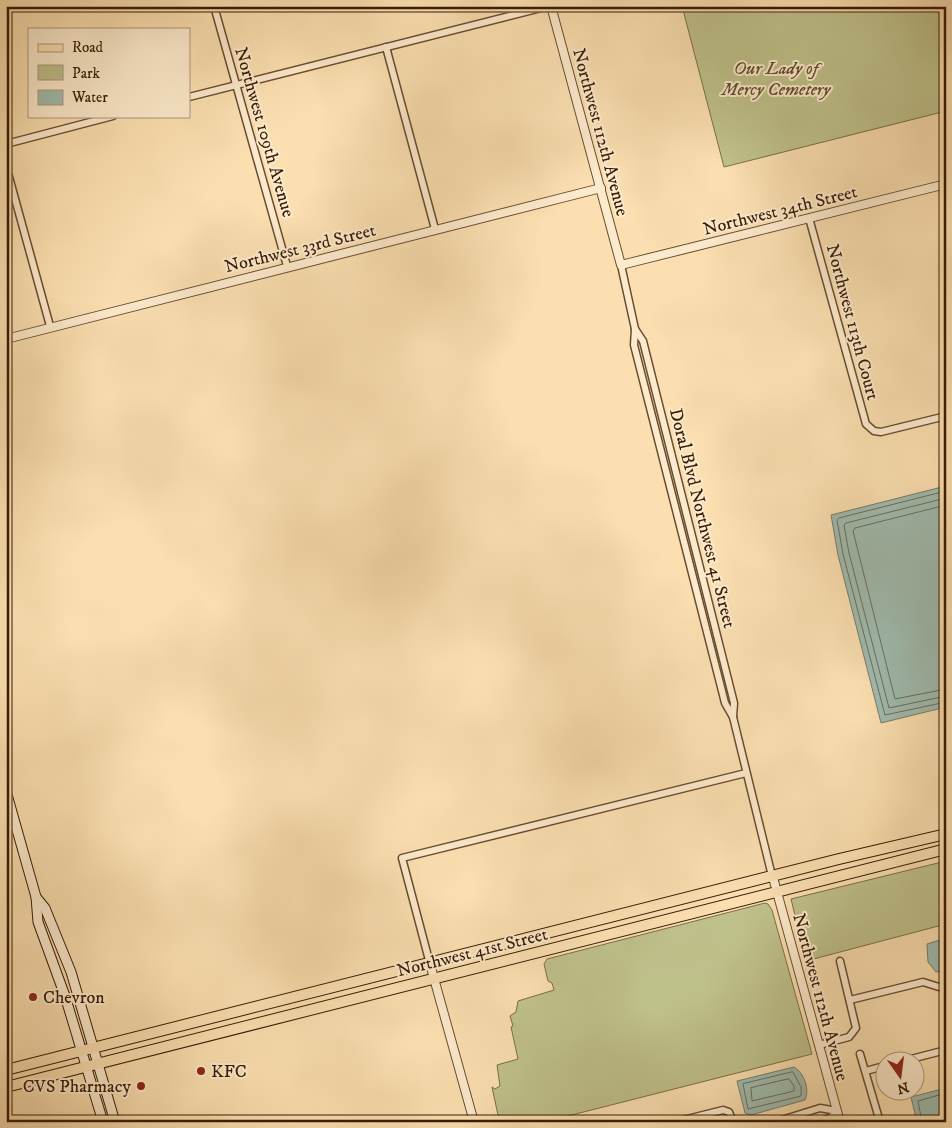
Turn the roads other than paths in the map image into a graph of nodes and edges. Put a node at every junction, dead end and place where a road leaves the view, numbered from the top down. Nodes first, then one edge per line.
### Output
1 (214, 6) edge
2 (550, 6) edge
3 (386, 47) junction
4 (237, 85) junction
5 (190, 97) edge
6 (104, 118) edge
7 (6, 144) edge
8 (6, 166) edge
9 (946, 185) edge
10 (601, 188) junction
11 (809, 218) junction
12 (435, 229) junction
13 (621, 265) junction
14 (287, 266) junction
15 (50, 326) junction
16 (6, 338) edge
17 (946, 416) edge
18 (746, 773) junction
19 (6, 791) edge
20 (946, 834) edge
21 (946, 849) edge
22 (773, 878) junction
23 (776, 892) junction
24 (36, 897) junction
25 (840, 961) dead end
26 (430, 964) junction
27 (434, 978) junction
28 (946, 986) edge
29 (850, 1000) junction
30 (819, 1045) junction
31 (94, 1048) junction
32 (946, 1050) edge
33 (82, 1051) junction
34 (860, 1054) dead end
35 (924, 1056) edge
36 (99, 1063) junction
37 (87, 1066) junction
38 (874, 1069) edge
39 (6, 1070) edge
40 (866, 1071) junction
41 (6, 1087) edge
42 (823, 1109) junction
43 (837, 1111) junction
44 (814, 1114) junction
45 (803, 1115) junction
46 (690, 1120) edge
47 (103, 1122) edge
48 (115, 1122) edge
49 (474, 1122) edge
50 (675, 1122) edge
51 (733, 1122) edge
52 (776, 1122) edge
53 (807, 1122) edge
54 (817, 1122) edge
55 (840, 1122) edge
56 (880, 1122) edge

1 - 4 street, Northwest 109th Avenue
2 - 3 street
2 - 10 street, Northwest 112th Avenue
3 - 4 street
3 - 12 street
4 - 5 street
4 - 14 street, Northwest 109th Avenue
6 - 7 street
8 - 15 street
9 - 11 street, Northwest 34th Street
10 - 12 street, Northwest 33rd Street
10 - 13 street, Northwest 112th Avenue
11 - 13 street, Northwest 34th Street
11 - 17 street, Northwest 113th Court
12 - 14 street, Northwest 33rd Street
13 - 18 street, Doral Blvd Northwest 41 Street
14 - 15 street, Northwest 33rd Street
15 - 16 street, Northwest 33rd Street
18 - 22 street, Doral Blvd Northwest 41 Street
18 - 26 street
19 - 24 main road
20 - 22 main road, Northwest 41st Street
21 - 23 main road, Northwest 41st Street
22 - 23 street, Northwest 112th Avenue
22 - 26 main road, Northwest 41st Street
23 - 27 main road, Northwest 41st Street
23 - 30 street, Northwest 112th Avenue
24 - 31 main road
24 - 33 main road
25 - 29 street
26 - 27 street
26 - 31 main road, Northwest 41st Street
27 - 36 main road, Northwest 41st Street
27 - 49 street
28 - 29 street
29 - 30 street
30 - 43 street, Northwest 112th Avenue
31 - 33 main road, Northwest 41st Street
31 - 36 main road
32 - 35 street
33 - 37 main road
33 - 39 main road, Northwest 41st Street
34 - 40 street
36 - 37 main road, Northwest 41st Street
36 - 48 main road
37 - 41 main road, Northwest 41st Street
37 - 47 main road
38 - 40 street
40 - 56 street
42 - 43 street
42 - 44 street
42 - 45 street
43 - 54 street
43 - 55 street, Northwest 112th Avenue
44 - 45 street
44 - 54 street
45 - 52 street
45 - 53 street
46 - 50 street
46 - 51 street

